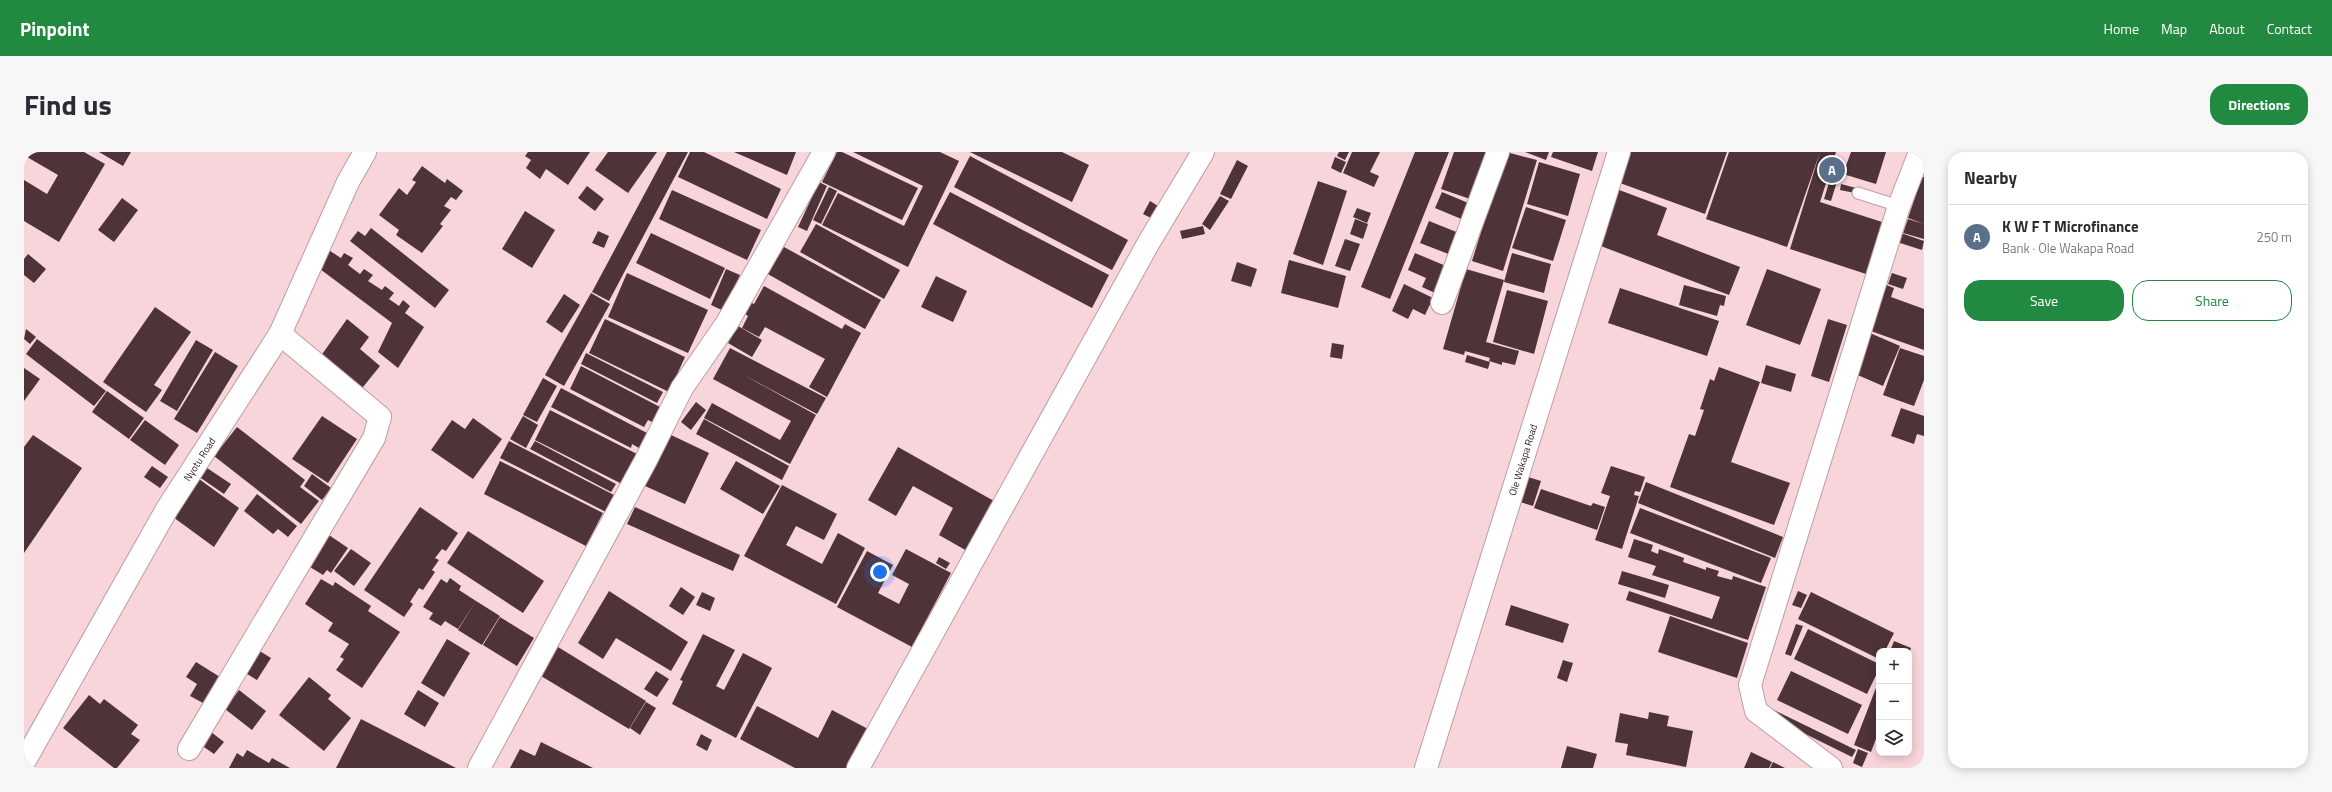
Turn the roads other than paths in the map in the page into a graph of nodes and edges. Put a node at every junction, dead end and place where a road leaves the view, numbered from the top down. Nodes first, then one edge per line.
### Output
1 (365, 152) edge
2 (824, 152) edge
3 (1203, 152) edge
4 (1498, 152) edge
5 (1618, 152) edge
6 (1920, 152) edge
7 (1858, 193) dead end
8 (1899, 206) junction
9 (1442, 303) dead end
10 (280, 334) junction
11 (189, 749) dead end
12 (24, 762) edge
13 (479, 768) edge
14 (858, 768) edge
15 (1426, 768) edge
16 (1830, 768) edge

1 - 10 street, Nyotu Road
2 - 13 street
3 - 14 street
4 - 9 street
5 - 15 street, Ole Wakapa Road
6 - 8 street
7 - 8 lane
8 - 16 street
10 - 11 street
10 - 12 street, Nyotu Road

